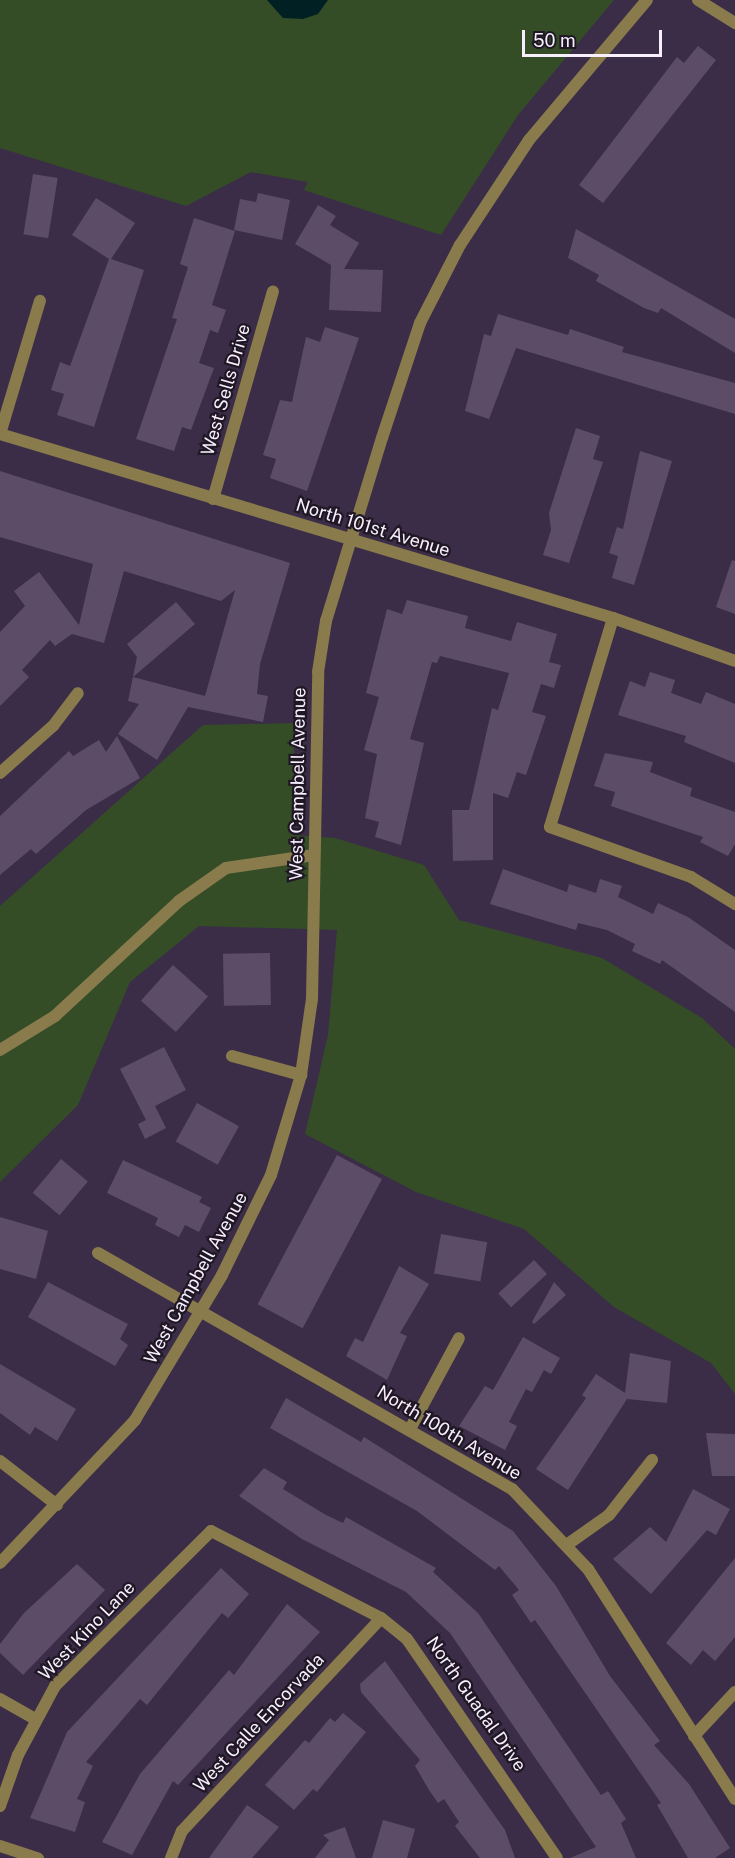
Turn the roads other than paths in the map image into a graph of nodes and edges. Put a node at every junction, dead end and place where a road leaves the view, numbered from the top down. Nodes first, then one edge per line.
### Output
1 (647, 0) edge
2 (698, 0) edge
3 (735, 23) edge
4 (273, 291) dead end
5 (40, 301) dead end
6 (0, 434) edge
7 (213, 499) junction
8 (351, 541) junction
9 (613, 618) junction
10 (735, 661) edge
11 (78, 693) dead end
12 (0, 773) edge
13 (314, 855) junction
14 (735, 904) edge
15 (0, 1050) edge
16 (232, 1056) dead end
17 (301, 1075) junction
18 (98, 1253) dead end
19 (201, 1311) junction
20 (459, 1338) dead end
21 (410, 1429) junction
22 (652, 1460) dead end
23 (0, 1461) edge
24 (57, 1505) junction
25 (211, 1531) joint
26 (568, 1544) junction
27 (0, 1563) edge
28 (381, 1618) junction
29 (735, 1692) edge
30 (0, 1699) edge
31 (35, 1719) junction
32 (694, 1736) junction
33 (735, 1799) edge
34 (0, 1806) edge
35 (0, 1846) edge
36 (38, 1858) edge
37 (171, 1858) edge
38 (557, 1858) edge

1 - 8 street, West Campbell Avenue
2 - 3 street
4 - 7 street, West Sells Drive
5 - 6 street
6 - 7 street, North 101st Avenue
7 - 8 street, North 101st Avenue
8 - 9 street, North 101st Avenue
8 - 13 street, West Campbell Avenue
9 - 10 street, North 101st Avenue
9 - 14 street
11 - 12 street
13 - 15 street
13 - 17 street, West Campbell Avenue
16 - 17 street
17 - 19 street, West Campbell Avenue
18 - 19 street, North 100th Avenue
19 - 21 street, North 100th Avenue
19 - 24 street, West Campbell Avenue
20 - 21 street
21 - 26 street, North 100th Avenue
22 - 26 street
23 - 24 street
24 - 27 street, West Campbell Avenue
25 - 28 street, North Guadal Drive
25 - 31 street, West Kino Lane
26 - 32 street, North 100th Avenue
28 - 37 street, West Calle Encorvada
28 - 38 street, North Guadal Drive
29 - 32 street
30 - 31 street
31 - 34 street, West Kino Lane
32 - 33 street, North 100th Avenue
35 - 36 street

